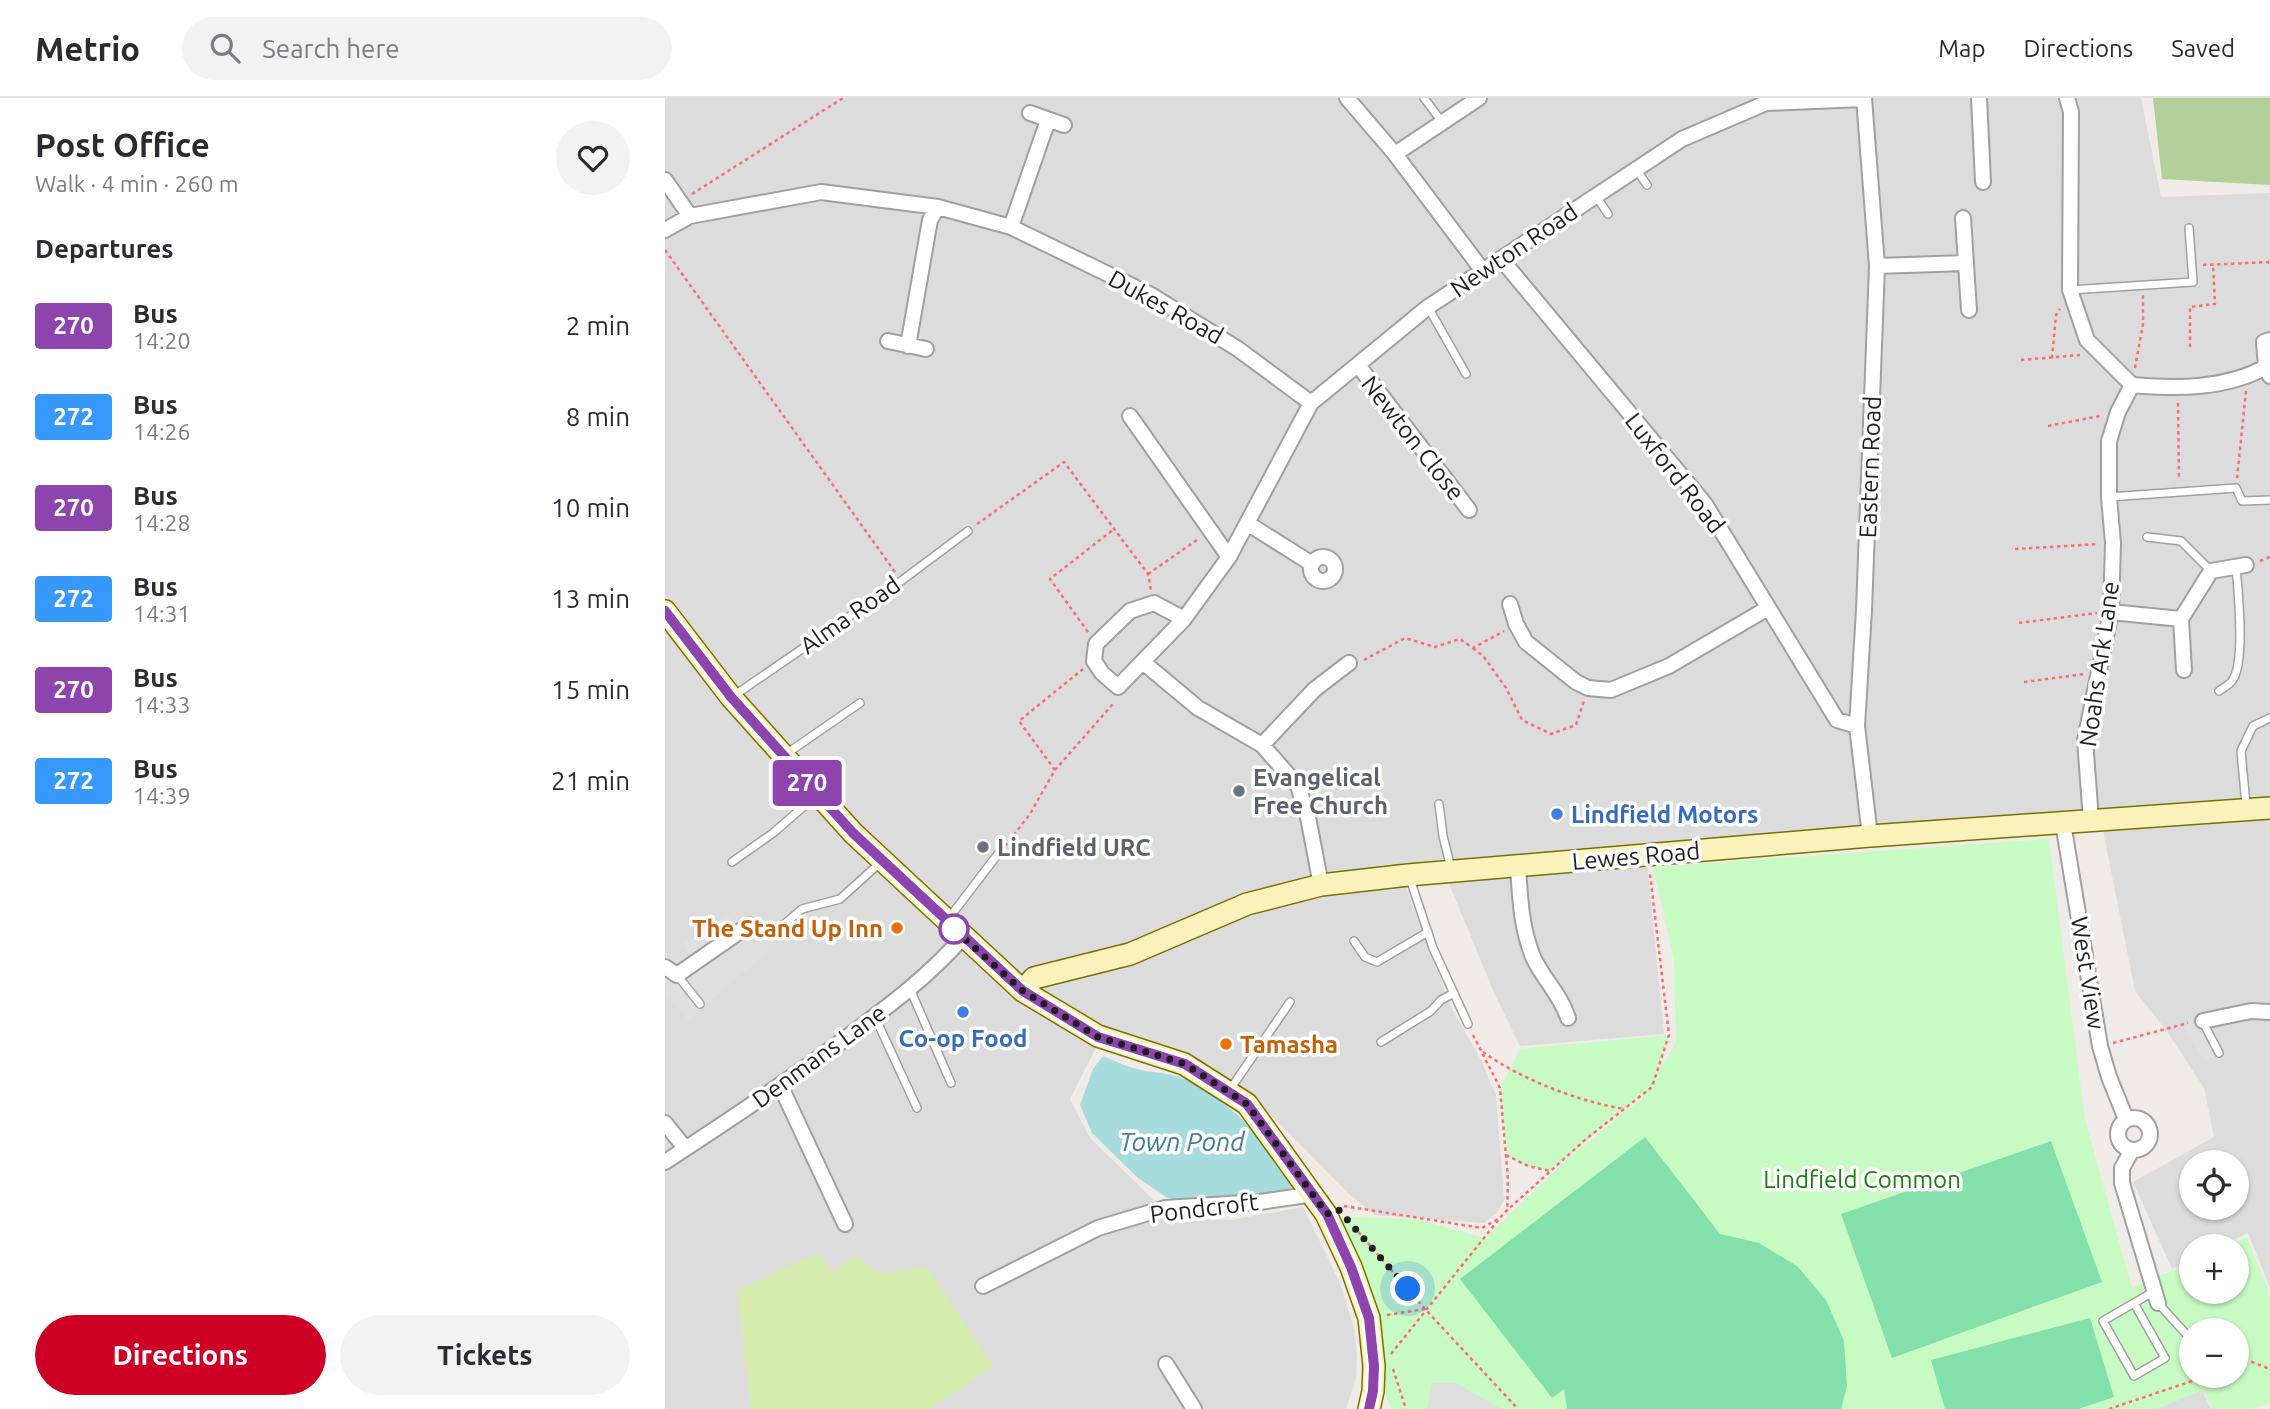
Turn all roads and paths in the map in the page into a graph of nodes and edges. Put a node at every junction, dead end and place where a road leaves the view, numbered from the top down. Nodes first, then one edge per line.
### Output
1 (843, 98) edge
2 (1347, 98) edge
3 (1424, 98) edge
4 (1479, 98) edge
5 (1864, 98) edge
6 (1979, 98) edge
7 (2067, 98) edge
8 (1030, 113) dead end
9 (1048, 120) junction
10 (1443, 122) junction
11 (1064, 125) dead end
12 (1395, 154) junction
13 (1636, 169) junction
14 (665, 180) edge
15 (1983, 181) dead end
16 (1647, 185) dead end
17 (1595, 196) junction
18 (680, 201) junction
19 (934, 214) junction
20 (1608, 214) dead end
21 (690, 216) junction
22 (1963, 218) dead end
23 (1011, 227) junction
24 (2189, 228) dead end
25 (665, 230) edge
26 (665, 250) edge
27 (1502, 260) junction
28 (2270, 262) edge
29 (1966, 263) junction
30 (2213, 264) junction
31 (2192, 265) junction
32 (1877, 266) junction
33 (1483, 271) junction
34 (2143, 285) junction
35 (2070, 290) junction
36 (1428, 307) junction
37 (1969, 310) dead end
38 (2270, 340) edge
39 (888, 341) dead end
40 (908, 346) junction
41 (2190, 347) dead end
42 (926, 349) dead end
43 (2101, 354) junction
44 (2052, 358) junction
45 (2021, 360) dead end
46 (1358, 365) junction
47 (2268, 372) edge
48 (1466, 374) dead end
49 (2248, 377) junction
50 (2132, 385) junction
51 (2178, 389) junction
52 (1311, 403) junction
53 (2118, 412) junction
54 (1130, 416) dead end
55 (2048, 426) dead end
56 (2236, 488) junction
57 (2179, 494) junction
58 (2109, 497) junction
59 (2270, 500) edge
60 (1469, 510) dead end
61 (1247, 523) junction
62 (1114, 529) junction
63 (968, 531) joint
64 (1211, 531) junction
65 (2147, 537) dead end
66 (2113, 543) junction
67 (2015, 549) dead end
68 (1229, 557) junction
69 (1312, 564) dead end
70 (2241, 566) joint
71 (2211, 571) junction
72 (1148, 574) junction
73 (901, 581) junction
74 (1154, 603) junction
75 (1510, 604) dead end
76 (1768, 608) junction
77 (665, 611) edge
78 (2111, 612) junction
79 (1184, 619) junction
80 (2181, 619) junction
81 (2019, 623) dead end
82 (1516, 624) junction
83 (1096, 644) junction
84 (1472, 648) junction
85 (1094, 661) junction
86 (1144, 663) junction
87 (1349, 663) joint
88 (2184, 670) dead end
89 (2098, 672) junction
90 (2024, 682) dead end
91 (1118, 687) junction
92 (1588, 688) junction
93 (2220, 691) dead end
94 (731, 697) junction
95 (860, 703) dead end
96 (2270, 719) edge
97 (1857, 726) junction
98 (1262, 745) junction
99 (782, 756) junction
100 (1055, 770) junction
101 (818, 794) junction
102 (1439, 804) dead end
103 (2270, 808) edge
104 (2247, 810) junction
105 (2091, 821) junction
106 (2063, 823) junction
107 (1870, 835) junction
108 (998, 854) joint
109 (1648, 855) junction
110 (882, 860) junction
111 (732, 862) dead end
112 (1518, 866) junction
113 (1453, 872) junction
114 (1408, 875) junction
115 (1321, 885) junction
116 (946, 922) junction
117 (749, 925) dead end
118 (1428, 932) junction
119 (774, 933) dead end
120 (964, 937) junction
121 (1354, 941) dead end
122 (671, 971) edge
123 (910, 988) junction
124 (1023, 991) junction
125 (1454, 993) junction
126 (1290, 1002) dead end
127 (700, 1004) dead end
128 (1570, 1009) dead end
129 (2270, 1012) edge
130 (875, 1016) junction
131 (2203, 1021) junction
132 (1468, 1024) joint
133 (1381, 1042) dead end
134 (2100, 1046) junction
135 (1481, 1050) junction
136 (2219, 1053) dead end
137 (951, 1083) dead end
138 (781, 1087) junction
139 (1229, 1092) junction
140 (917, 1108) dead end
141 (1624, 1109) junction
142 (2126, 1119) junction
143 (665, 1123) edge
144 (685, 1149) junction
145 (2132, 1150) junction
146 (1506, 1155) junction
147 (665, 1162) edge
148 (1551, 1171) junction
149 (1314, 1194) junction
150 (1332, 1211) junction
151 (1507, 1211) junction
152 (1500, 1217) junction
153 (845, 1224) dead end
154 (983, 1286) dead end
155 (2156, 1297) junction
156 (2134, 1303) junction
157 (1425, 1309) junction
158 (1369, 1318) junction
159 (2179, 1325) edge
160 (1389, 1357) dead end
161 (2249, 1361) edge
162 (1166, 1364) dead end
163 (2270, 1369) edge
164 (1393, 1370) dead end
165 (2179, 1385) edge
166 (1194, 1409) edge
167 (1369, 1409) edge
168 (1406, 1409) edge
169 (1518, 1409) edge
170 (2109, 1409) edge

1 - 18 path
2 - 12 street
3 - 10 lane
4 - 10 street
5 - 13 street, Newton Road
5 - 32 street, Eastern Road
6 - 15 street
7 - 35 street
8 - 9 street
9 - 11 street
9 - 23 street
10 - 12 street
12 - 33 street
13 - 16 lane
13 - 17 street, Newton Road
14 - 18 street
17 - 20 lane
17 - 27 street, Newton Road
18 - 21 street
19 - 21 street, Dukes Road
19 - 23 street, Dukes Road
19 - 40 street
21 - 25 street, Dukes Road
22 - 29 street
23 - 52 street, Dukes Road
24 - 31 lane
26 - 73 path
27 - 33 street, Newton Road
27 - 76 street, Luxford Road
28 - 30 path
29 - 32 street
29 - 37 street
30 - 31 path
30 - 41 path
31 - 34 lane
32 - 97 street, Eastern Road
33 - 36 street, Newton Road
34 - 35 lane
34 - 50 path
35 - 43 street
35 - 44 path
36 - 46 street, Newton Road
36 - 48 lane
38 - 47 street
39 - 40 street
40 - 42 street
43 - 44 path
43 - 50 street
44 - 45 path
46 - 52 street, Newton Road
46 - 60 street, Newton Close
47 - 49 street
49 - 51 street
49 - 56 path
50 - 51 street
50 - 53 street, Noahs Ark Lane
51 - 57 path
52 - 61 street, Newton Road
53 - 55 path
53 - 58 street, Noahs Ark Lane
54 - 64 street
56 - 57 lane
56 - 59 lane
57 - 58 lane
58 - 66 street, Noahs Ark Lane
61 - 68 street, Newton Road
61 - 69 street
62 - 63 path
62 - 72 path
62 - 83 path
63 - 73 lane, Alma Road
64 - 68 street
64 - 72 path
65 - 71 lane
66 - 67 path
66 - 78 street, Noahs Ark Lane
68 - 79 street, Newton Road
70 - 71 street
70 - 93 lane
71 - 80 street
72 - 74 path
73 - 94 lane, Alma Road
74 - 79 street
74 - 83 street
75 - 82 street
76 - 92 street
76 - 97 street, Luxford Road
77 - 94 main road
78 - 80 street
78 - 81 path
78 - 89 street, Noahs Ark Lane
79 - 86 street, Newton Road
80 - 88 street
82 - 84 path
82 - 92 street
83 - 85 street
84 - 87 path
84 - 92 path
85 - 91 street
85 - 100 path
86 - 91 street, Newton Road
86 - 98 street
87 - 98 street
89 - 90 path
89 - 105 street, Noahs Ark Lane
91 - 100 path
94 - 99 main road
95 - 99 lane
96 - 104 lane
97 - 107 street, Eastern Road
98 - 115 street
99 - 101 main road
100 - 108 path
101 - 110 main road
101 - 111 lane
102 - 113 lane
103 - 104 main road, Lewes Road
104 - 105 main road, Lewes Road
105 - 106 main road, Lewes Road
106 - 107 main road, Lewes Road
106 - 134 street, West View
107 - 109 main road, Lewes Road
108 - 116 lane
109 - 112 main road, Lewes Road
109 - 141 path
110 - 116 main road
110 - 119 lane
112 - 113 main road, Lewes Road
112 - 128 street
113 - 114 main road, Lewes Road
114 - 115 main road, Lewes Road
114 - 118 lane
115 - 124 main road, Lewes Road
116 - 120 main road
117 - 122 street
118 - 121 lane
118 - 125 lane
120 - 123 street, Denmans Lane
120 - 124 main road
122 - 127 lane
123 - 130 street, Denmans Lane
123 - 137 lane
124 - 139 main road
125 - 132 lane
125 - 133 lane
126 - 139 lane
129 - 131 street
130 - 138 street, Denmans Lane
130 - 140 lane
131 - 134 path
131 - 136 lane
132 - 135 path
134 - 142 street, West View
135 - 141 path
135 - 146 path
138 - 144 street, Denmans Lane
138 - 153 street
139 - 149 main road
141 - 148 path
142 - 145 street, West View
142 - 145 street
143 - 144 street
144 - 147 street, Denmans Lane
145 - 155 street
146 - 148 path
146 - 151 path
148 - 151 path
149 - 150 main road
149 - 154 street, Pondcroft
150 - 152 path
150 - 157 path
150 - 158 main road
151 - 152 path
152 - 157 path
155 - 156 lane
155 - 159 lane
156 - 156 lane
157 - 158 path
157 - 160 path
157 - 169 path
158 - 167 main road
161 - 163 path
162 - 166 street
164 - 168 path
165 - 170 path

